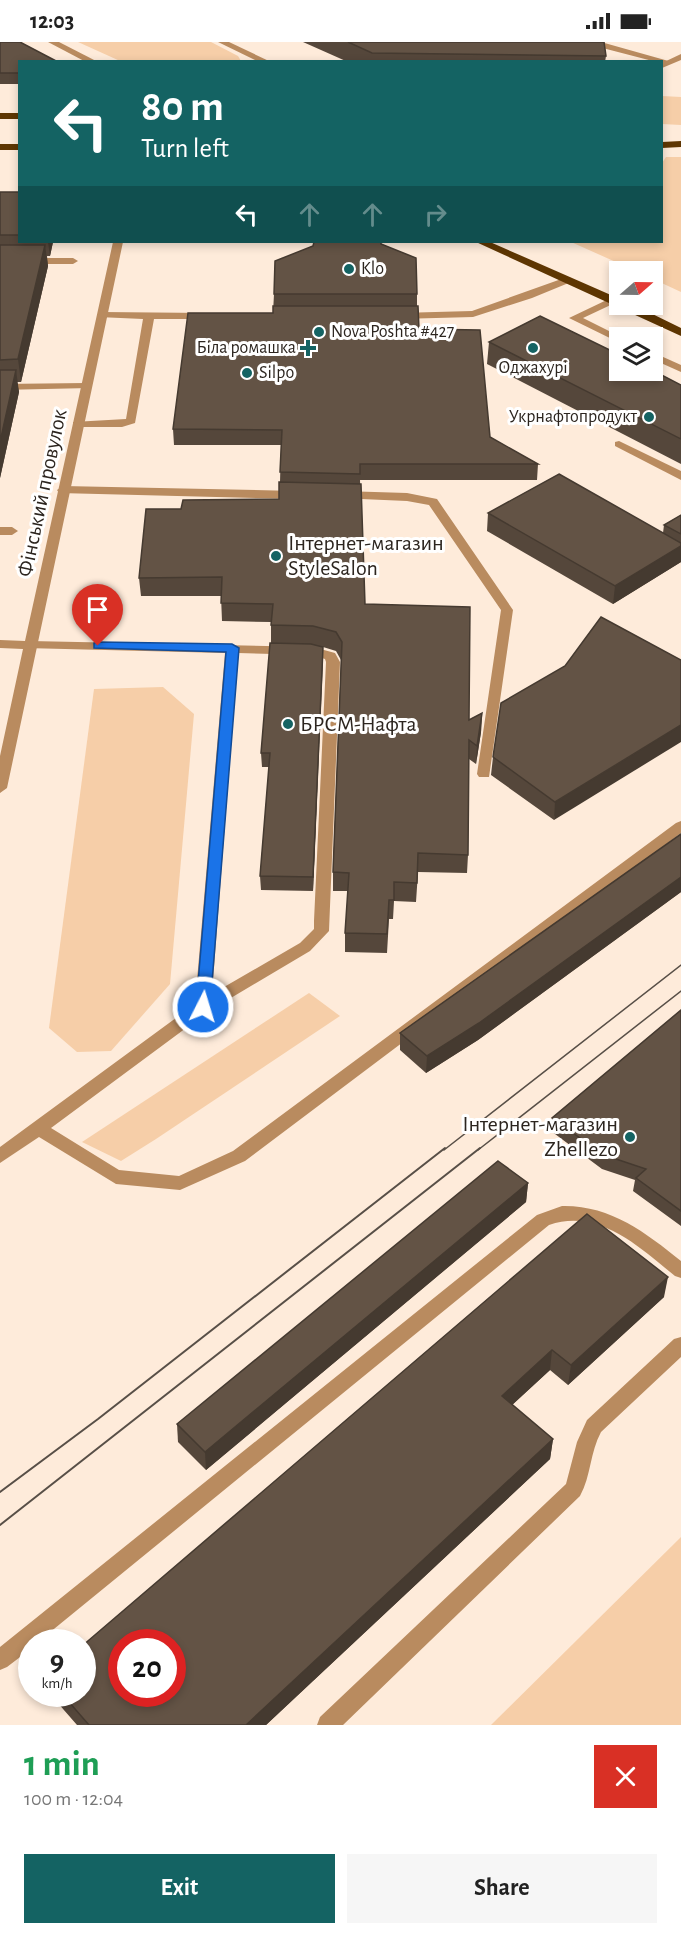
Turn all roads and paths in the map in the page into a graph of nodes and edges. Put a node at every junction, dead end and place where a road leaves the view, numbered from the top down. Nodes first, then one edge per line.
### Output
1 (52, 42) edge
2 (222, 42) edge
3 (591, 42) edge
4 (572, 45) edge
5 (240, 50) junction
6 (681, 57) edge
7 (90, 60) edge
8 (247, 60) edge
9 (262, 60) edge
10 (652, 60) edge
11 (665, 64) edge
12 (0, 116) edge
13 (18, 116) edge
14 (663, 140) edge
15 (681, 142) edge
16 (663, 145) edge
17 (0, 147) edge
18 (18, 147) edge
19 (117, 243) edge
20 (484, 243) edge
21 (509, 243) edge
22 (0, 261) edge
23 (73, 261) dead end
24 (525, 261) junction
25 (567, 280) junction
26 (609, 299) edge
27 (609, 306) edge
28 (102, 315) junction
29 (149, 315) junction
30 (644, 315) edge
31 (220, 316) edge
32 (384, 316) edge
33 (681, 332) edge
34 (609, 335) edge
35 (663, 360) edge
36 (681, 369) edge
37 (86, 386) junction
38 (0, 387) edge
39 (77, 424) junction
40 (619, 444) dead end
41 (681, 476) edge
42 (63, 490) junction
43 (0, 644) edge
44 (30, 645) junction
45 (232, 648) junction
46 (484, 774) dead end
47 (0, 788) edge
48 (681, 826) edge
49 (203, 1007) junction
50 (40, 1129) junction
51 (0, 1156) edge
52 (681, 1271) edge
53 (681, 1346) edge
54 (0, 1660) edge
55 (328, 1725) edge

1 - 7 street
2 - 5 street
3 - 4 street
3 - 10 street
5 - 8 street
5 - 9 street
6 - 11 street
12 - 13 highway
14 - 15 highway
15 - 16 highway
17 - 18 highway
19 - 28 street, Фінський провулок
20 - 24 highway
21 - 24 highway
22 - 23 street
24 - 25 highway
25 - 26 highway
25 - 32 street
27 - 34 street
28 - 29 street
28 - 37 street, Фінський провулок
29 - 31 street
29 - 39 street
30 - 33 highway
35 - 36 street
37 - 38 street
37 - 39 street, Фінський провулок
39 - 42 street, Фінський провулок
40 - 41 street
42 - 44 street, Фінський провулок
42 - 46 street
43 - 44 street
44 - 45 street
44 - 47 street, Фінський провулок
45 - 49 street
45 - 49 street
48 - 50 street
49 - 50 street
50 - 51 street
52 - 54 street
53 - 55 street

